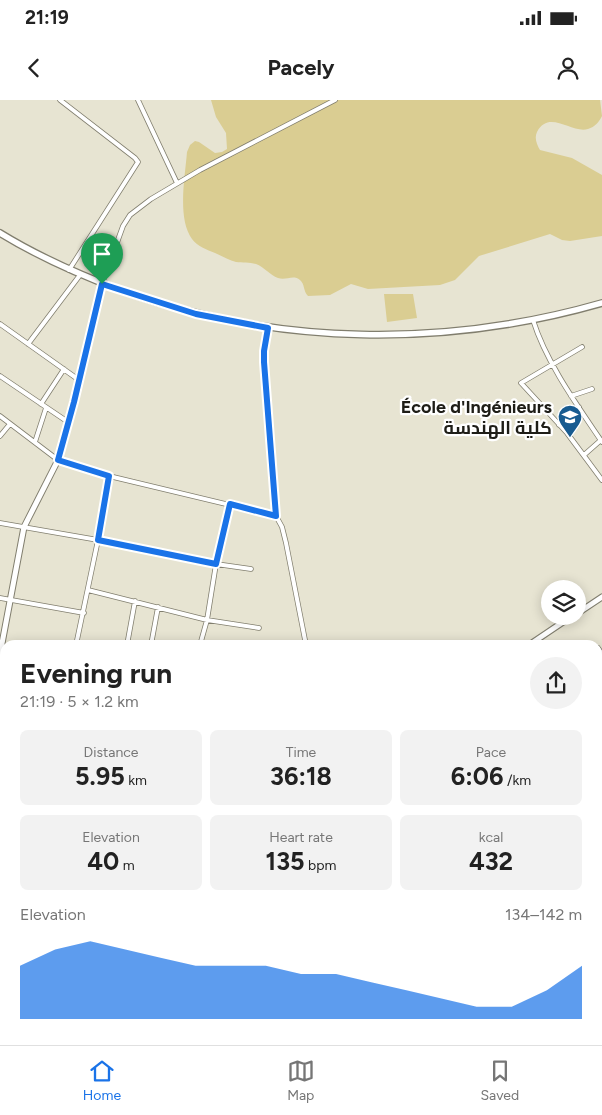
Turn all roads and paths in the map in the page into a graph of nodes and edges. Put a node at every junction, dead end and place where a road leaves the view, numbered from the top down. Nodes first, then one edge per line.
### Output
1 (60, 100) edge
2 (138, 100) edge
3 (335, 100) edge
4 (177, 183) junction
5 (0, 233) edge
6 (69, 270) junction
7 (80, 275) junction
8 (102, 284) junction
9 (602, 303) edge
10 (533, 320) junction
11 (0, 324) edge
12 (268, 328) junction
13 (28, 344) junction
14 (582, 347) dead end
15 (553, 364) junction
16 (64, 369) junction
17 (0, 376) edge
18 (79, 380) junction
19 (592, 389) dead end
20 (571, 396) junction
21 (41, 404) junction
22 (46, 408) junction
23 (579, 408) junction
24 (0, 416) edge
25 (68, 422) junction
26 (10, 424) junction
27 (559, 425) junction
28 (0, 436) edge
29 (601, 441) edge
30 (35, 442) junction
31 (584, 455) junction
32 (58, 460) junction
33 (109, 476) junction
34 (602, 480) edge
35 (230, 504) junction
36 (276, 516) junction
37 (0, 523) edge
38 (24, 527) junction
39 (98, 540) junction
40 (216, 564) junction
41 (251, 569) dead end
42 (88, 590) junction
43 (602, 597) edge
44 (0, 598) edge
45 (10, 600) junction
46 (135, 601) junction
47 (158, 606) junction
48 (586, 608) edge
49 (84, 613) junction
50 (207, 620) junction
51 (559, 625) edge
52 (259, 628) dead end
53 (3, 640) edge
54 (77, 640) edge
55 (128, 640) edge
56 (152, 640) edge
57 (201, 640) edge
58 (305, 640) edge
59 (536, 640) edge

1 - 6 street
2 - 4 street
3 - 4 street
4 - 8 street
5 - 6 main road
6 - 7 main road
7 - 8 main road
7 - 13 street
8 - 12 main road
8 - 18 street
9 - 10 main road
10 - 12 main road
10 - 15 street
11 - 13 street
12 - 36 street
13 - 16 street
14 - 15 street
15 - 20 street
15 - 27 street
16 - 18 street
16 - 21 street
17 - 21 street
18 - 25 street
19 - 20 street
20 - 23 street
21 - 22 street
22 - 25 street
22 - 30 street
23 - 27 street
23 - 29 street
24 - 26 street
25 - 32 street
26 - 28 street
26 - 30 street
27 - 31 street
29 - 31 street
30 - 32 street
31 - 34 street
32 - 33 street
32 - 38 street
33 - 35 street
33 - 39 street
35 - 36 street
35 - 40 street
36 - 58 street
37 - 38 street
38 - 39 street
38 - 45 street
39 - 40 street
39 - 42 street
40 - 41 street
40 - 50 street
42 - 46 street
42 - 49 street
43 - 48 street
44 - 45 street
45 - 49 street
45 - 53 street
46 - 47 street
46 - 55 street
47 - 50 street
47 - 56 street
49 - 54 street
50 - 52 street
50 - 57 street
51 - 59 street

